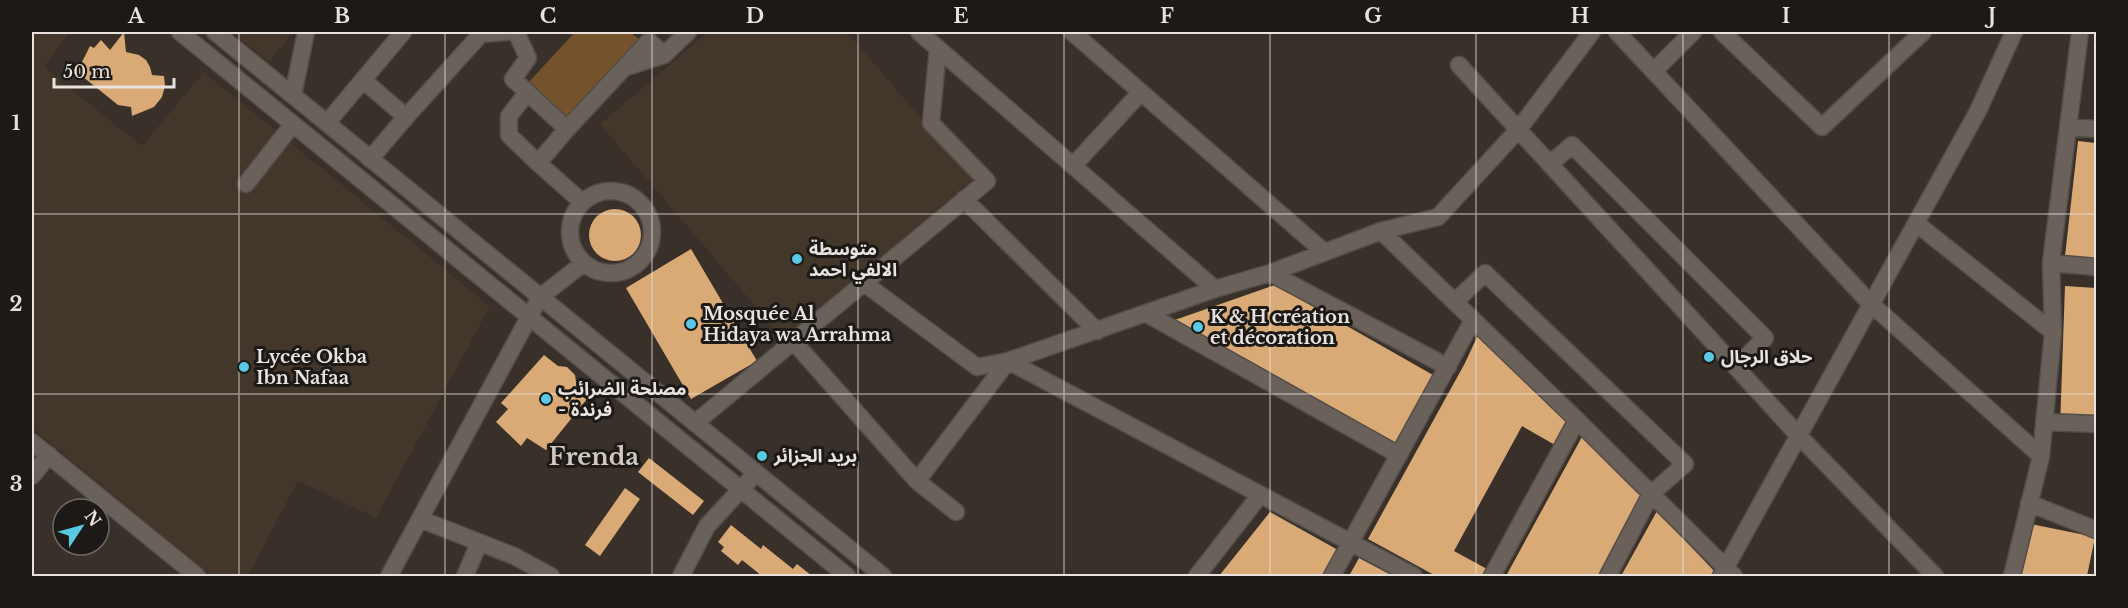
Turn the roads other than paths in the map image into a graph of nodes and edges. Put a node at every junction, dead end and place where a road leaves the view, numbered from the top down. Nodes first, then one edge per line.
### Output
1 (180, 32) edge
2 (215, 32) edge
3 (306, 32) edge
4 (403, 32) edge
5 (506, 32) edge
6 (516, 32) edge
7 (688, 32) edge
8 (921, 32) edge
9 (1072, 32) edge
10 (1592, 32) edge
11 (1617, 32) edge
12 (1693, 32) edge
13 (1722, 32) edge
14 (1923, 32) edge
15 (2014, 32) edge
16 (2080, 32) edge
17 (644, 36) edge
18 (938, 48) junction
19 (664, 55) junction
20 (1459, 65) dead end
21 (623, 68) junction
22 (1654, 71) junction
23 (363, 80) junction
24 (1141, 92) junction
25 (527, 93) junction
26 (293, 95) junction
27 (406, 117) junction
28 (327, 123) junction
29 (293, 124) junction
30 (2068, 127) junction
31 (567, 129) junction
32 (2097, 129) edge
33 (1518, 130) junction
34 (370, 159) junction
35 (538, 164) junction
36 (1550, 164) junction
37 (1074, 166) junction
38 (246, 184) dead end
39 (964, 199) junction
40 (582, 202) junction
41 (1917, 224) junction
42 (1381, 231) junction
43 (1323, 251) junction
44 (584, 263) junction
45 (2051, 263) junction
46 (2097, 267) edge
47 (1270, 273) junction
48 (864, 283) junction
49 (1215, 289) junction
50 (540, 297) junction
51 (1454, 301) junction
52 (1870, 303) junction
53 (1147, 314) junction
54 (529, 317) junction
55 (1473, 320) junction
56 (1097, 331) junction
57 (2053, 332) junction
58 (793, 341) junction
59 (1008, 361) junction
60 (1448, 367) junction
61 (1736, 367) junction
62 (1577, 420) junction
63 (2044, 422) junction
64 (695, 423) junction
65 (2097, 424) edge
66 (1799, 435) junction
67 (32, 442) edge
68 (49, 455) junction
69 (1399, 455) junction
70 (2041, 456) junction
71 (756, 473) junction
72 (32, 476) edge
73 (917, 481) junction
74 (740, 489) junction
75 (1651, 494) junction
76 (1260, 495) junction
77 (2029, 502) junction
78 (956, 512) dead end
79 (420, 519) junction
80 (2097, 530) edge
81 (479, 543) junction
82 (1351, 543) junction
83 (1727, 574) edge
84 (197, 576) edge
85 (388, 576) edge
86 (465, 576) edge
87 (551, 576) edge
88 (681, 576) edge
89 (847, 576) edge
90 (883, 576) edge
91 (1197, 576) edge
92 (1332, 576) edge
93 (1414, 576) edge
94 (1492, 576) edge
95 (1608, 576) edge
96 (1935, 576) edge
97 (2012, 576) edge

1 - 29 street
2 - 26 street
3 - 26 street
4 - 23 street
5 - 27 street
6 - 25 street
7 - 19 street
8 - 18 street
9 - 24 street
10 - 33 street
11 - 22 street
12 - 22 street
13 - 14 street
15 - 41 street
16 - 30 street
17 - 19 street
17 - 21 street
18 - 37 street
18 - 39 street
19 - 21 street
20 - 33 street
21 - 31 street
22 - 52 street
23 - 27 street
23 - 28 street
24 - 37 street
24 - 43 street
25 - 31 street
25 - 35 street
26 - 28 street
27 - 34 street
28 - 34 street
29 - 38 street
29 - 54 street
30 - 32 street
30 - 45 street
31 - 35 street
33 - 36 street
33 - 42 street
34 - 50 street
35 - 40 street
36 - 61 street
36 - 61 street
37 - 49 street
39 - 48 street
39 - 56 street
40 - 44 street
40 - 44 street
41 - 52 street
41 - 57 street
42 - 43 street
42 - 51 street
43 - 47 street
44 - 50 street
45 - 46 street
45 - 57 street
47 - 49 street
47 - 60 street
48 - 58 street
48 - 59 street
49 - 53 street
50 - 54 street
50 - 64 street
51 - 55 street
51 - 75 street
52 - 66 street
52 - 70 street
53 - 56 street
53 - 69 street
54 - 74 street
54 - 79 street
55 - 60 street
55 - 62 street
56 - 59 street
57 - 63 street
58 - 64 street
58 - 73 street
59 - 73 street
59 - 76 street
60 - 69 street
61 - 66 street
62 - 75 street
62 - 94 street
63 - 65 street
63 - 70 street
64 - 71 street
66 - 83 street
66 - 96 street
67 - 68 street
68 - 72 street
68 - 84 street
69 - 82 street
70 - 77 street
71 - 74 street
71 - 90 street
73 - 78 street
74 - 88 street
74 - 89 street
75 - 83 street
75 - 95 street
76 - 82 street
76 - 91 street
77 - 80 street
77 - 97 street
79 - 81 street
79 - 85 street
81 - 86 street
81 - 87 street
82 - 92 street
82 - 93 street

